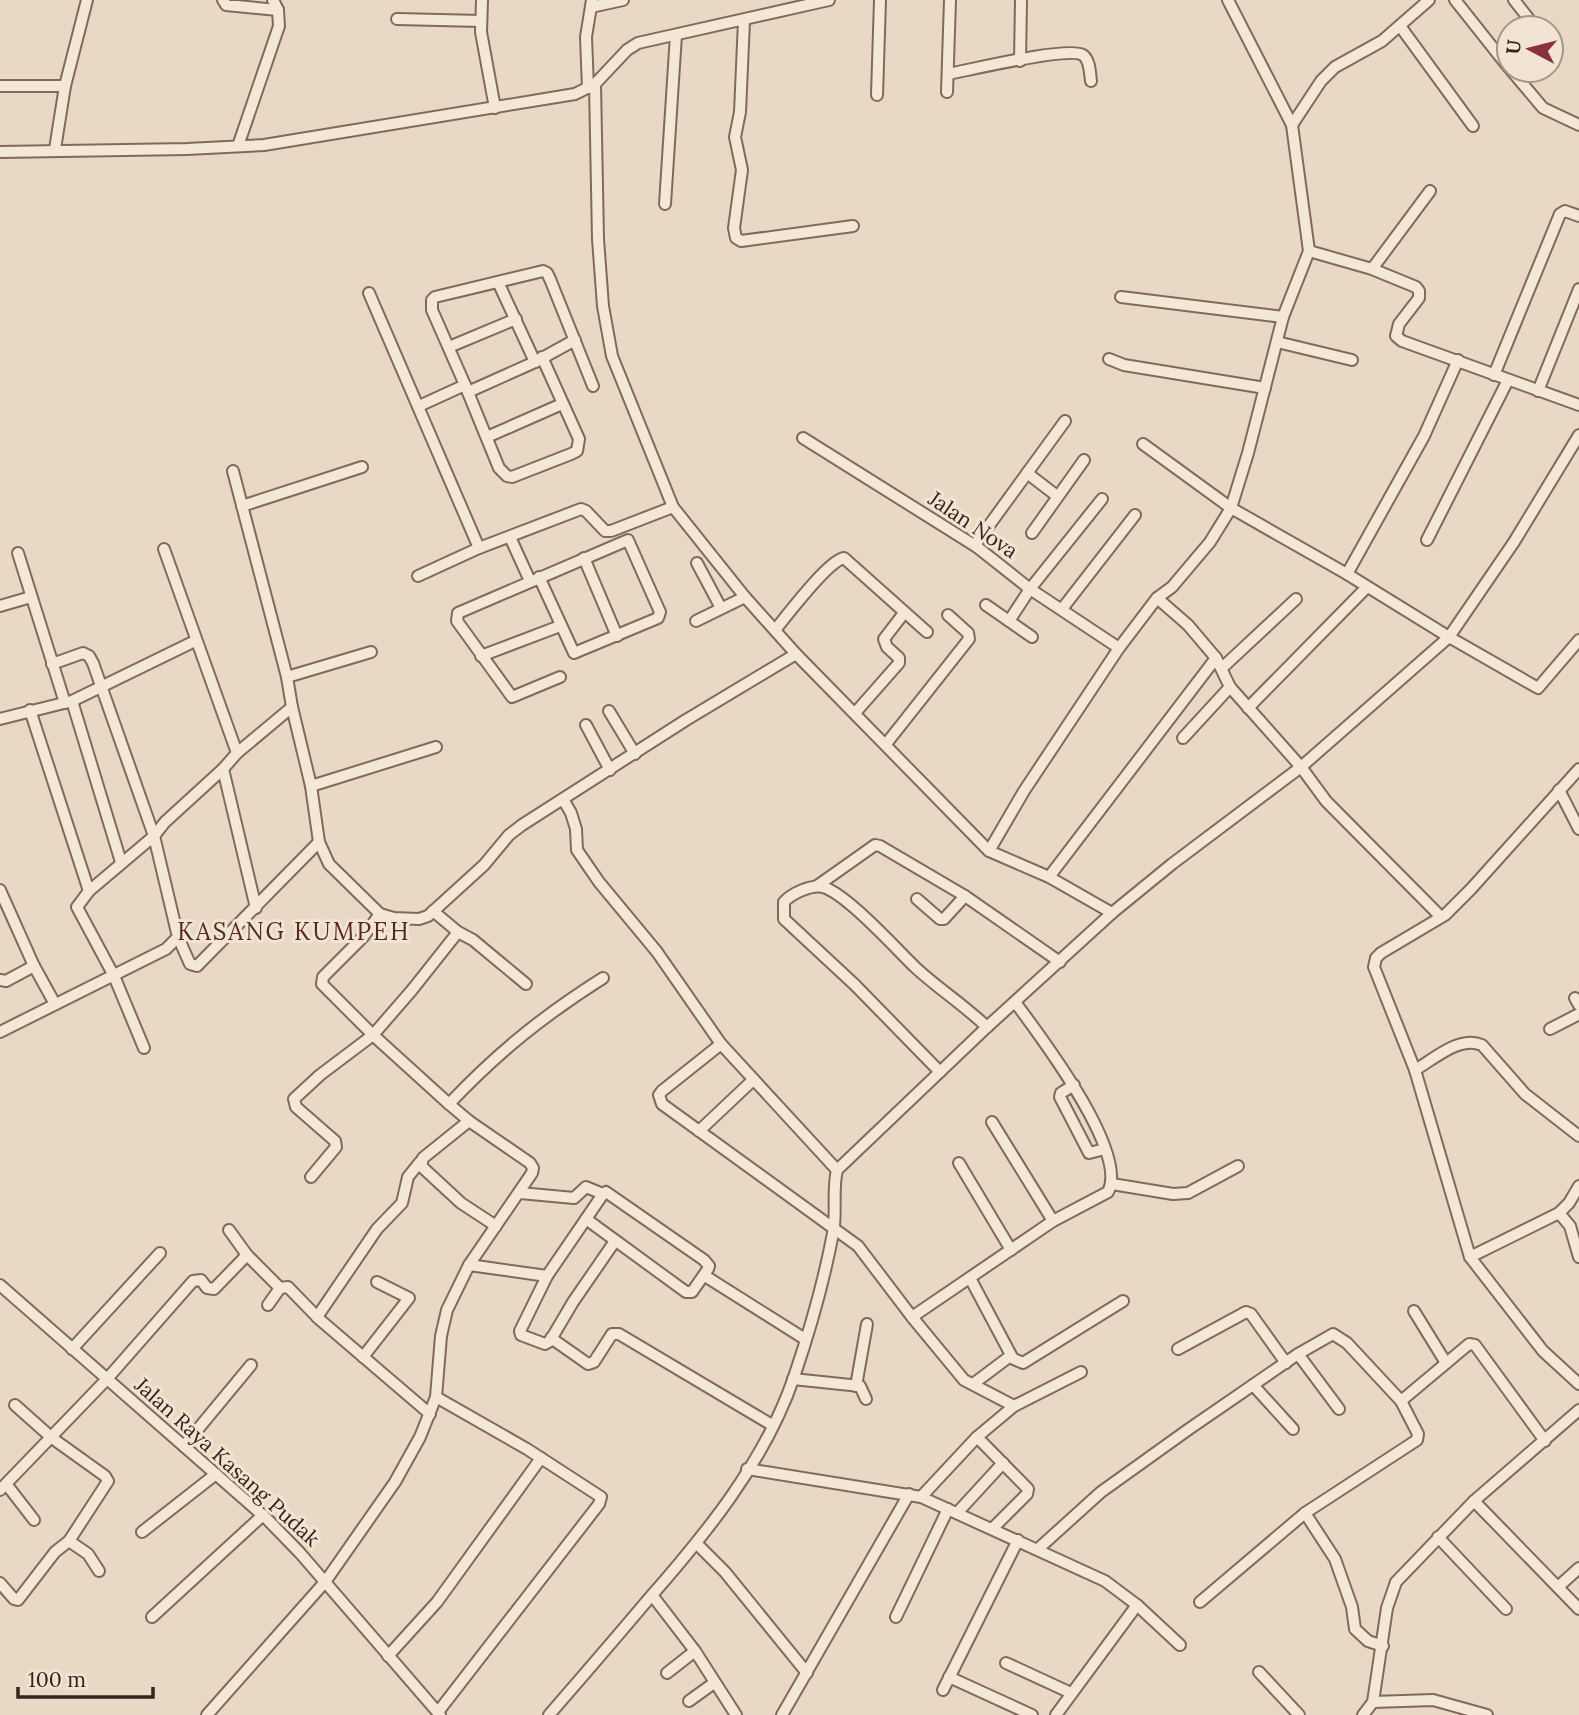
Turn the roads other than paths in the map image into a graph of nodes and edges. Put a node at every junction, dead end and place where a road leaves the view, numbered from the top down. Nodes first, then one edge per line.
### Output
1 (87, 0) edge
2 (223, 0) edge
3 (482, 0) edge
4 (623, 0) edge
5 (766, 0) edge
6 (829, 0) edge
7 (880, 0) edge
8 (950, 0) edge
9 (1021, 0) edge
10 (1228, 0) edge
11 (1454, 0) edge
12 (1514, 0) edge
13 (1422, 2) edge
14 (591, 4) edge
15 (276, 5) edge
16 (769, 13) junction
17 (1525, 14) edge
18 (397, 19) dead end
19 (481, 21) junction
20 (744, 21) junction
21 (1400, 26) junction
22 (676, 35) junction
23 (1495, 51) edge
24 (1020, 61) junction
25 (948, 74) junction
26 (1091, 81) dead end
27 (1523, 84) edge
28 (0, 86) edge
29 (65, 86) junction
30 (592, 86) junction
31 (947, 92) dead end
32 (877, 95) dead end
33 (495, 108) junction
34 (1292, 125) junction
35 (1579, 125) edge
36 (1473, 126) dead end
37 (238, 146) junction
38 (55, 149) junction
39 (0, 152) edge
40 (1430, 191) dead end
41 (665, 204) dead end
42 (1579, 216) edge
43 (853, 226) dead end
44 (1309, 251) junction
45 (1372, 269) junction
46 (498, 282) junction
47 (1579, 289) edge
48 (369, 293) dead end
49 (1121, 297) dead end
50 (1283, 317) junction
51 (516, 319) junction
52 (575, 340) junction
53 (1277, 342) junction
54 (449, 346) junction
55 (1109, 359) dead end
56 (538, 360) junction
57 (1352, 360) dead end
58 (1458, 360) junction
59 (1494, 375) junction
60 (1508, 380) junction
61 (593, 386) dead end
62 (1265, 388) junction
63 (467, 389) junction
64 (1538, 390) junction
65 (562, 404) junction
66 (1579, 405) edge
67 (419, 406) junction
68 (1065, 421) dead end
69 (1579, 435) edge
70 (487, 437) junction
71 (803, 438) dead end
72 (1143, 444) dead end
73 (1084, 460) dead end
74 (362, 467) dead end
75 (233, 471) dead end
76 (1027, 473) junction
77 (1058, 496) junction
78 (1102, 499) dead end
79 (242, 506) junction
80 (673, 506) junction
81 (1231, 508) junction
82 (1135, 514) dead end
83 (1032, 533) dead end
84 (510, 537) junction
85 (1427, 540) dead end
86 (977, 547) junction
87 (479, 548) junction
88 (164, 549) dead end
89 (18, 553) dead end
90 (584, 558) junction
91 (697, 563) dead end
92 (1347, 574) junction
93 (418, 576) dead end
94 (535, 579) junction
95 (1367, 587) junction
96 (1030, 589) junction
97 (31, 597) junction
98 (745, 597) junction
99 (1157, 597) junction
100 (1296, 599) dead end
101 (986, 605) dead end
102 (0, 606) edge
103 (721, 608) junction
104 (1062, 609) junction
105 (904, 613) junction
106 (948, 615) dead end
107 (696, 621) dead end
108 (1009, 621) junction
109 (560, 626) junction
110 (775, 630) junction
111 (927, 632) dead end
112 (617, 636) junction
113 (1032, 636) dead end
114 (1449, 638) junction
115 (1579, 640) edge
116 (195, 641) junction
117 (1119, 648) junction
118 (371, 652) dead end
119 (796, 654) junction
120 (481, 656) junction
121 (1219, 663) junction
122 (52, 664) junction
123 (287, 677) junction
124 (560, 677) dead end
125 (102, 687) junction
126 (1230, 687) junction
127 (68, 702) junction
128 (292, 707) junction
129 (1248, 708) junction
130 (30, 710) junction
131 (609, 711) dead end
132 (855, 713) junction
133 (0, 719) edge
134 (586, 725) dead end
135 (1182, 738) dead end
136 (886, 744) junction
137 (436, 747) dead end
138 (237, 753) junction
139 (635, 754) junction
140 (1301, 767) junction
141 (223, 769) junction
142 (1579, 769) edge
143 (610, 770) junction
144 (312, 786) junction
145 (1559, 790) junction
146 (563, 799) junction
147 (1579, 830) edge
148 (154, 836) junction
149 (320, 842) junction
150 (989, 851) junction
151 (121, 862) junction
152 (1049, 877) junction
153 (817, 886) junction
154 (0, 890) edge
155 (89, 891) junction
156 (965, 897) junction
157 (917, 899) dead end
158 (256, 908) junction
159 (433, 911) junction
160 (1112, 913) junction
161 (380, 914) junction
162 (1441, 917) junction
163 (458, 932) junction
164 (178, 937) junction
165 (1060, 962) junction
166 (34, 966) junction
167 (114, 976) junction
168 (603, 978) dead end
169 (0, 979) edge
170 (526, 984) dead end
171 (1015, 1002) junction
172 (55, 1004) junction
173 (1579, 1014) edge
174 (987, 1027) junction
175 (1550, 1029) dead end
176 (0, 1032) edge
177 (373, 1035) junction
178 (721, 1044) junction
179 (144, 1048) dead end
180 (1415, 1070) junction
181 (940, 1072) junction
182 (752, 1081) junction
183 (1074, 1084) junction
184 (449, 1104) junction
185 (469, 1121) junction
186 (992, 1122) dead end
187 (699, 1131) junction
188 (1579, 1136) edge
189 (1105, 1149) junction
190 (420, 1162) junction
191 (959, 1163) dead end
192 (1238, 1166) dead end
193 (838, 1170) junction
194 (311, 1177) dead end
195 (1112, 1184) junction
196 (1579, 1186) edge
197 (520, 1193) junction
198 (603, 1195) junction
199 (1559, 1213) junction
200 (586, 1219) junction
201 (1053, 1221) junction
202 (496, 1226) junction
203 (229, 1230) dead end
204 (834, 1230) junction
205 (615, 1241) junction
206 (1011, 1250) junction
207 (160, 1253) dead end
208 (247, 1255) junction
209 (1470, 1257) junction
210 (1579, 1257) edge
211 (469, 1265) junction
212 (547, 1276) junction
213 (705, 1276) junction
214 (970, 1278) junction
215 (377, 1282) dead end
216 (0, 1285) edge
217 (280, 1288) junction
218 (1123, 1301) dead end
219 (268, 1305) dead end
220 (1414, 1311) dead end
221 (317, 1317) junction
222 (912, 1317) junction
223 (867, 1324) dead end
224 (551, 1338) junction
225 (805, 1339) junction
226 (72, 1349) junction
227 (1178, 1349) dead end
228 (1298, 1354) junction
229 (363, 1357) junction
230 (1012, 1357) junction
231 (1286, 1363) junction
232 (1447, 1363) junction
233 (251, 1366) dead end
234 (1081, 1372) dead end
235 (107, 1379) junction
236 (793, 1379) junction
237 (973, 1384) junction
238 (1579, 1384) edge
239 (1253, 1385) junction
240 (856, 1386) junction
241 (436, 1396) junction
242 (866, 1399) dead end
243 (1401, 1402) junction
244 (15, 1405) dead end
245 (1014, 1406) junction
246 (1339, 1409) dead end
247 (1579, 1410) edge
248 (430, 1414) junction
249 (772, 1425) junction
250 (1293, 1429) dead end
251 (977, 1437) junction
252 (52, 1438) junction
253 (1545, 1441) junction
254 (184, 1446) junction
255 (541, 1458) junction
256 (1003, 1463) junction
257 (747, 1469) junction
258 (216, 1474) junction
259 (4, 1487) edge
260 (909, 1494) junction
261 (921, 1497) junction
262 (1474, 1502) junction
263 (953, 1511) junction
264 (1305, 1513) junction
265 (262, 1515) junction
266 (34, 1520) dead end
267 (992, 1529) junction
268 (142, 1532) dead end
269 (1438, 1537) junction
270 (1018, 1540) junction
271 (69, 1541) junction
272 (697, 1544) junction
273 (1038, 1549) junction
274 (1579, 1569) edge
275 (99, 1572) dead end
276 (325, 1582) junction
277 (0, 1583) edge
278 (1558, 1587) junction
279 (652, 1595) junction
280 (1200, 1602) dead end
281 (1137, 1605) junction
282 (1506, 1609) dead end
283 (1579, 1609) edge
284 (152, 1617) dead end
285 (896, 1617) dead end
286 (1180, 1645) dead end
287 (1383, 1646) junction
288 (695, 1651) junction
289 (388, 1656) junction
290 (1006, 1663) dead end
291 (1259, 1672) dead end
292 (667, 1673) dead end
293 (807, 1673) junction
294 (949, 1677) junction
295 (714, 1683) junction
296 (943, 1690) dead end
297 (1071, 1693) junction
298 (689, 1701) dead end
299 (1373, 1702) junction
300 (439, 1714) edge
301 (206, 1715) edge
302 (549, 1715) edge
303 (736, 1715) edge
304 (782, 1715) edge
305 (1032, 1715) edge
306 (1056, 1715) edge
307 (1299, 1715) edge
308 (1363, 1715) edge
309 (1487, 1715) edge

1 - 29 street
2 - 15 street
3 - 19 street
4 - 14 street
5 - 16 street
6 - 16 street
7 - 32 street
8 - 25 street
9 - 24 street
10 - 34 street
11 - 23 street
12 - 17 street
13 - 21 street
14 - 30 street
15 - 37 street
16 - 20 street
18 - 19 street
19 - 33 street
20 - 22 street
20 - 43 street
21 - 34 street
21 - 36 street
22 - 30 street
22 - 41 street
24 - 25 street
24 - 26 street
25 - 31 street
27 - 35 street
28 - 29 street
29 - 38 street
30 - 33 street
30 - 80 street
33 - 37 street
34 - 44 street
37 - 38 street
38 - 39 street
40 - 45 street
42 - 59 street
44 - 45 street
44 - 50 street
45 - 58 street
46 - 51 street
46 - 52 street
46 - 54 street
47 - 64 street
48 - 67 street
49 - 50 street
50 - 53 street
51 - 54 street
51 - 56 street
52 - 56 street
52 - 61 street
53 - 57 street
53 - 62 street
54 - 63 street
55 - 62 street
56 - 63 street
56 - 65 street
58 - 59 street
58 - 92 street
59 - 60 street
60 - 64 street
60 - 85 street
62 - 81 street
63 - 67 street
63 - 70 street
64 - 66 street
65 - 70 street
65 - 70 street
67 - 87 street
68 - 76 street
69 - 114 street
71 - 86 street, Jalan Nova
72 - 81 street
73 - 77 street
74 - 79 street
75 - 79 street
76 - 77 street
76 - 86 street
77 - 83 street
78 - 96 street
79 - 123 street
80 - 84 street
80 - 98 street
81 - 92 street
81 - 99 street
82 - 104 street
84 - 87 street
84 - 94 street
86 - 96 street, Jalan Nova
87 - 93 street
88 - 116 street
89 - 97 street
90 - 94 street
90 - 112 street
90 - 112 street
91 - 103 street
92 - 95 street
94 - 109 street
94 - 120 street
95 - 114 street
95 - 129 street
96 - 104 street, Jalan Nova
96 - 108 street
97 - 102 street
97 - 122 street
98 - 103 street
98 - 110 street
99 - 117 street
99 - 121 street
100 - 121 street
101 - 108 street
103 - 107 street
104 - 117 street, Jalan Nova
105 - 110 street
105 - 111 street
105 - 132 street
106 - 136 street
108 - 113 street
109 - 112 street
109 - 120 street
110 - 119 street
114 - 115 street
114 - 140 street
116 - 125 street
116 - 138 street
117 - 150 street
118 - 123 street
119 - 132 street
119 - 139 street
120 - 124 street
121 - 126 street
121 - 152 street
122 - 125 street
122 - 127 street
123 - 128 street
125 - 127 street
125 - 148 street
126 - 129 street
126 - 135 street
127 - 130 street
127 - 151 street
128 - 138 street
128 - 144 street
129 - 140 street
130 - 133 street
130 - 155 street
131 - 139 street
132 - 136 street
134 - 143 street
136 - 150 street
137 - 144 street
138 - 141 street
139 - 143 street
140 - 160 street
140 - 162 street
141 - 148 street
141 - 158 street
142 - 145 street
143 - 146 street
144 - 149 street
145 - 147 street
145 - 162 street
146 - 159 street
146 - 178 street
148 - 151 street
148 - 164 street
149 - 158 street
149 - 161 street
150 - 152 street
151 - 155 street
152 - 160 street
153 - 156 street
153 - 174 street
153 - 181 street
154 - 166 street
155 - 167 street
156 - 157 street
156 - 165 street
158 - 164 street
159 - 161 street
159 - 163 street
160 - 165 street
161 - 177 street
162 - 180 street
163 - 170 street
163 - 177 street
164 - 167 street
165 - 171 street
166 - 169 street
166 - 172 street
167 - 172 street
167 - 179 street
168 - 184 street
171 - 174 street
171 - 183 street
172 - 176 street
173 - 175 street
174 - 181 street
177 - 184 street
177 - 194 street
178 - 182 street
178 - 187 street
180 - 188 street
180 - 209 street
181 - 193 street
182 - 187 street
182 - 193 street
183 - 189 street
183 - 189 street
184 - 185 street
185 - 190 street
185 - 197 street
186 - 201 street
187 - 204 street
189 - 195 street
190 - 202 street
190 - 221 street
191 - 206 street
192 - 195 street
193 - 204 street
195 - 201 street
196 - 199 street
197 - 198 street
197 - 202 street
198 - 200 street
198 - 213 street
199 - 209 street
199 - 210 street
200 - 205 street
200 - 212 street
201 - 206 street
202 - 211 street
203 - 208 street
204 - 222 street
204 - 225 street
205 - 213 street
205 - 224 street
206 - 214 street
207 - 226 street
208 - 217 street
208 - 235 street
209 - 238 street
211 - 212 street
211 - 241 street
212 - 224 street
213 - 225 street
214 - 222 street
214 - 230 street
215 - 229 street
216 - 226 street, Jalan Raya Kasang Pudak
217 - 219 street
217 - 221 street
218 - 230 street
220 - 232 street
221 - 229 street
222 - 237 street
223 - 240 street
224 - 249 street
225 - 236 street
226 - 235 street, Jalan Raya Kasang Pudak
227 - 231 street
228 - 231 street
228 - 243 street
228 - 246 street
229 - 248 street
230 - 237 street
231 - 239 street
232 - 243 street
232 - 253 street
233 - 254 street
234 - 245 street
235 - 252 street
235 - 254 street, Jalan Raya Kasang Pudak
236 - 240 street
236 - 249 street
237 - 245 street
239 - 250 street
239 - 273 street
240 - 242 street
241 - 248 street
241 - 255 street
243 - 264 street
244 - 252 street
245 - 251 street
247 - 253 street
248 - 276 street
249 - 257 street
251 - 256 street
251 - 261 street
252 - 259 street
252 - 271 street
253 - 262 street
254 - 258 street, Jalan Raya Kasang Pudak
255 - 289 street
255 - 300 street
256 - 263 street
256 - 267 street
257 - 260 street
257 - 272 street
258 - 265 street, Jalan Raya Kasang Pudak
258 - 268 street
259 - 266 street
260 - 261 street
260 - 293 street
261 - 263 street
262 - 269 street
262 - 278 street
263 - 267 street
263 - 285 street
264 - 280 street
264 - 287 street
265 - 276 street, Jalan Raya Kasang Pudak
265 - 284 street
267 - 270 street
269 - 282 street
269 - 287 street
270 - 273 street
270 - 294 street
271 - 275 street
271 - 277 street
272 - 279 street
272 - 293 street
273 - 281 street
274 - 278 street
276 - 289 street, Jalan Raya Kasang Pudak
276 - 301 street
278 - 283 street
279 - 288 street
279 - 302 street
281 - 286 street
281 - 297 street
287 - 299 street
288 - 292 street
288 - 295 street
289 - 300 street, Jalan Raya Kasang Pudak
290 - 297 street
291 - 307 street
293 - 304 street
294 - 296 street
294 - 305 street
295 - 298 street
295 - 303 street
297 - 306 street
299 - 308 street
299 - 309 street

